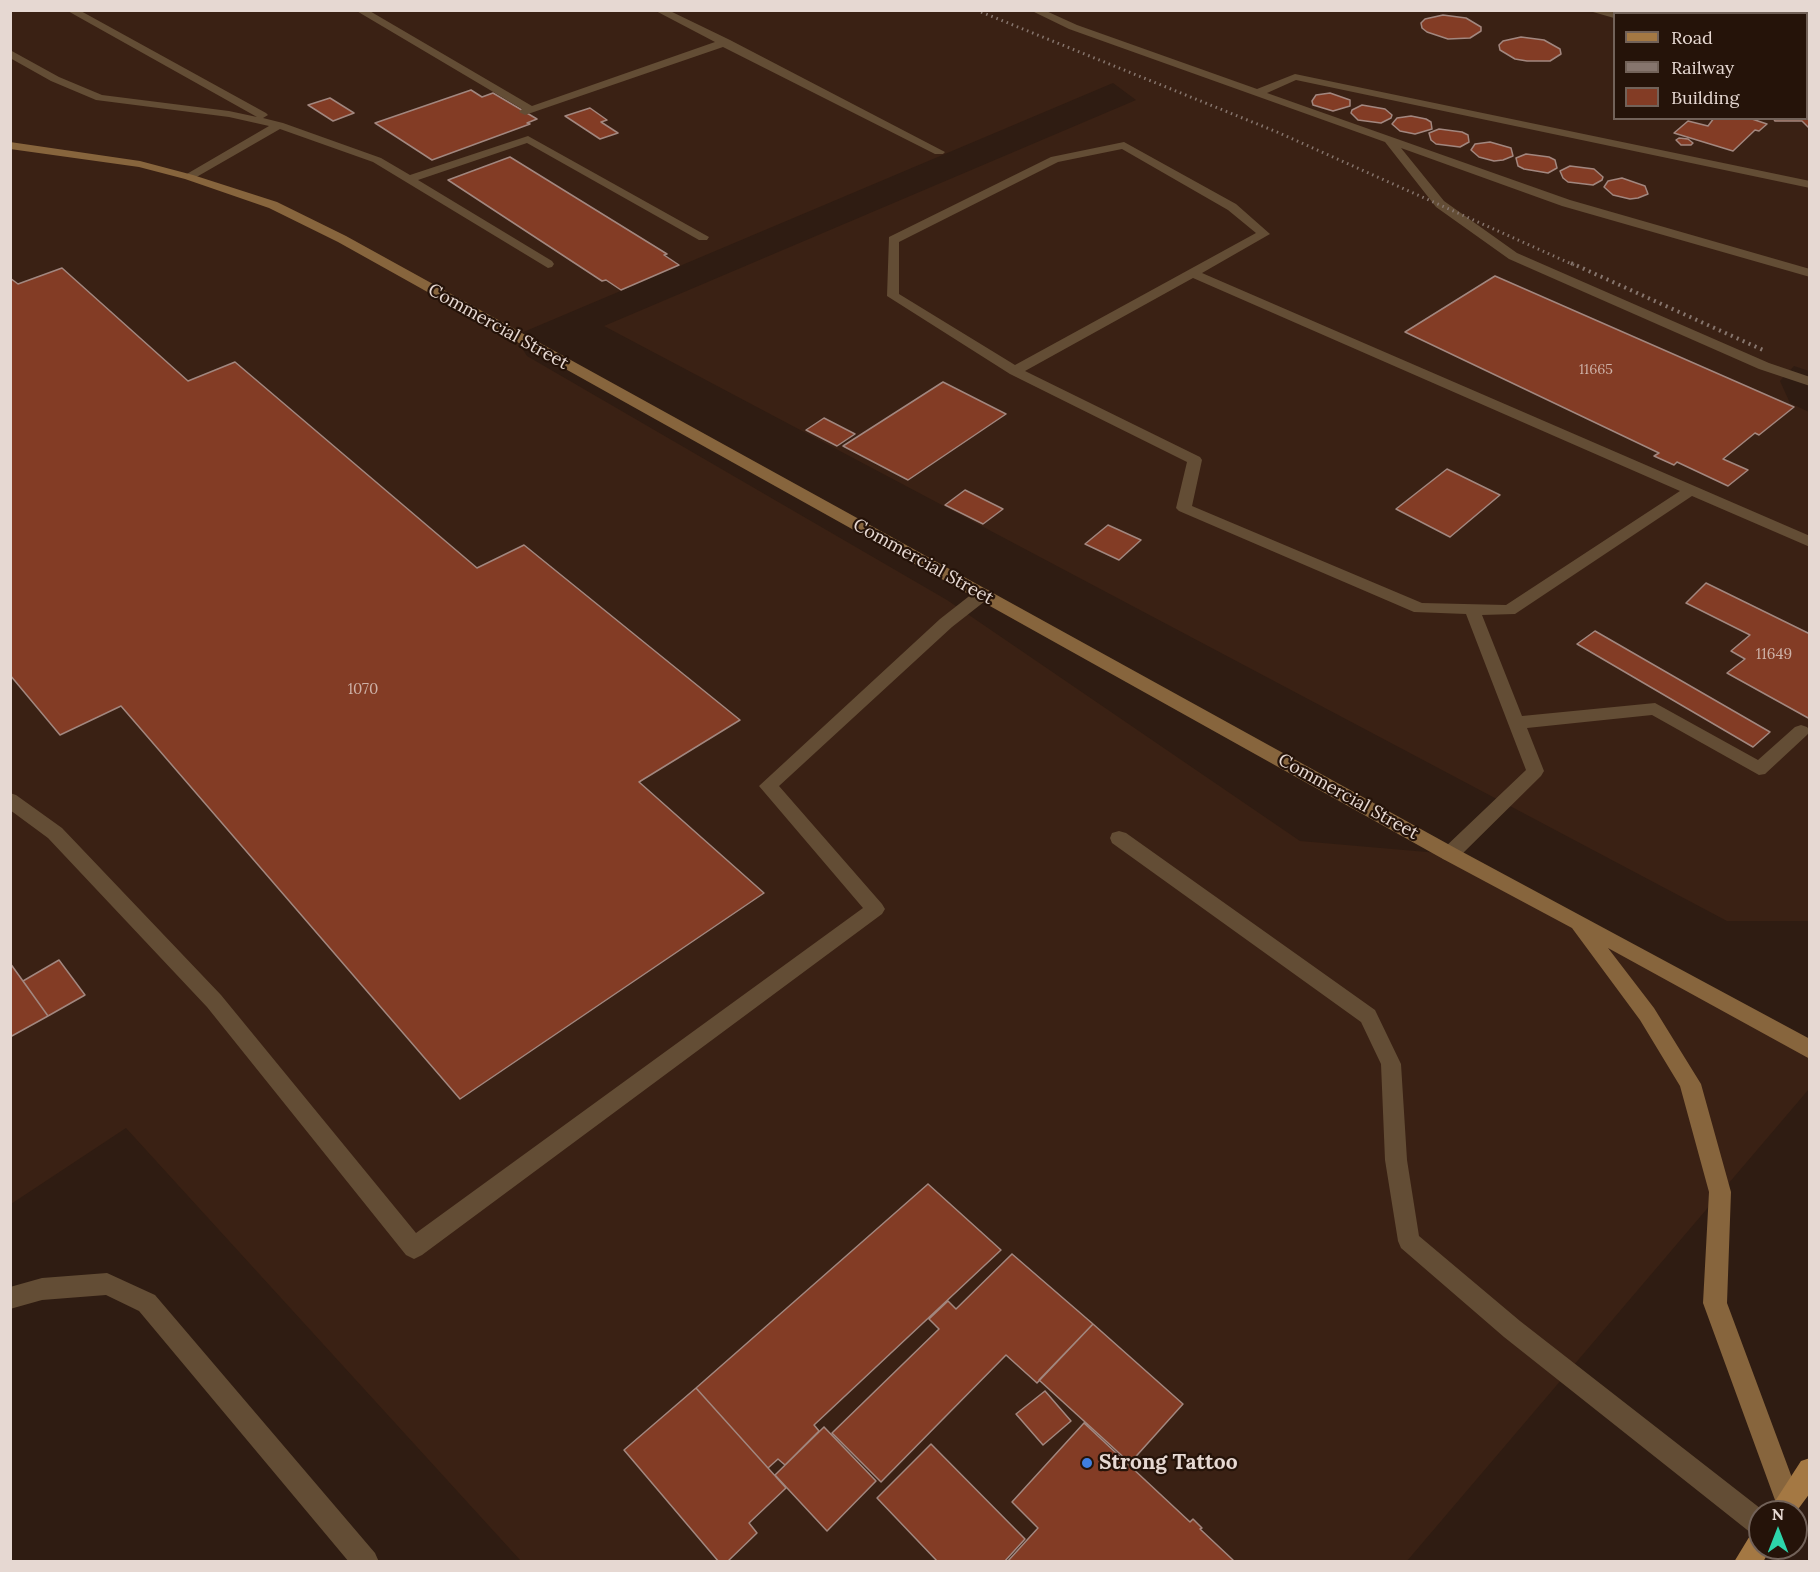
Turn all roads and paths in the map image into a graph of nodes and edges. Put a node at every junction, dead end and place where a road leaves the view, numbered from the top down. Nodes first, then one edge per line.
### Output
1 (71, 10) edge
2 (360, 10) edge
3 (659, 10) edge
4 (1035, 10) edge
5 (1591, 10) edge
6 (1613, 15) edge
7 (726, 42) junction
8 (10, 53) edge
9 (1259, 92) junction
10 (279, 125) junction
11 (1388, 139) junction
12 (10, 145) edge
13 (939, 152) dead end
14 (189, 177) junction
15 (409, 179) junction
16 (1809, 185) edge
17 (703, 237) dead end
18 (548, 264) dead end
19 (1809, 273) edge
20 (1194, 274) junction
21 (1015, 370) junction
22 (1809, 382) edge
23 (1691, 490) junction
24 (1809, 542) edge
25 (982, 594) junction
26 (1472, 610) junction
27 (1516, 723) junction
28 (1801, 731) dead end
29 (10, 800) edge
30 (1119, 838) dead end
31 (1450, 854) junction
32 (1576, 921) junction
33 (1809, 1050) edge
34 (10, 1298) edge
35 (1809, 1470) edge
36 (1782, 1500) edge
37 (1789, 1500) edge
38 (1748, 1515) edge
39 (366, 1562) edge

1 - 10 lane
2 - 7 lane
3 - 7 lane
4 - 9 lane
5 - 6 lane
7 - 13 lane
8 - 10 lane
9 - 11 lane
9 - 16 lane
10 - 14 lane
10 - 15 lane
11 - 19 lane
11 - 22 lane
12 - 14 main road, Commercial Street
14 - 25 main road, Commercial Street
15 - 17 lane
15 - 18 lane
20 - 21 lane
20 - 21 lane
20 - 23 lane
21 - 26 lane
23 - 24 lane
23 - 26 lane
25 - 29 lane
25 - 31 main road, Commercial Street
26 - 27 lane
27 - 28 lane
27 - 31 lane
30 - 38 lane
31 - 32 main road, Commercial Street
32 - 33 main road, Commercial Street
32 - 36 main road
34 - 39 lane
35 - 37 main road

